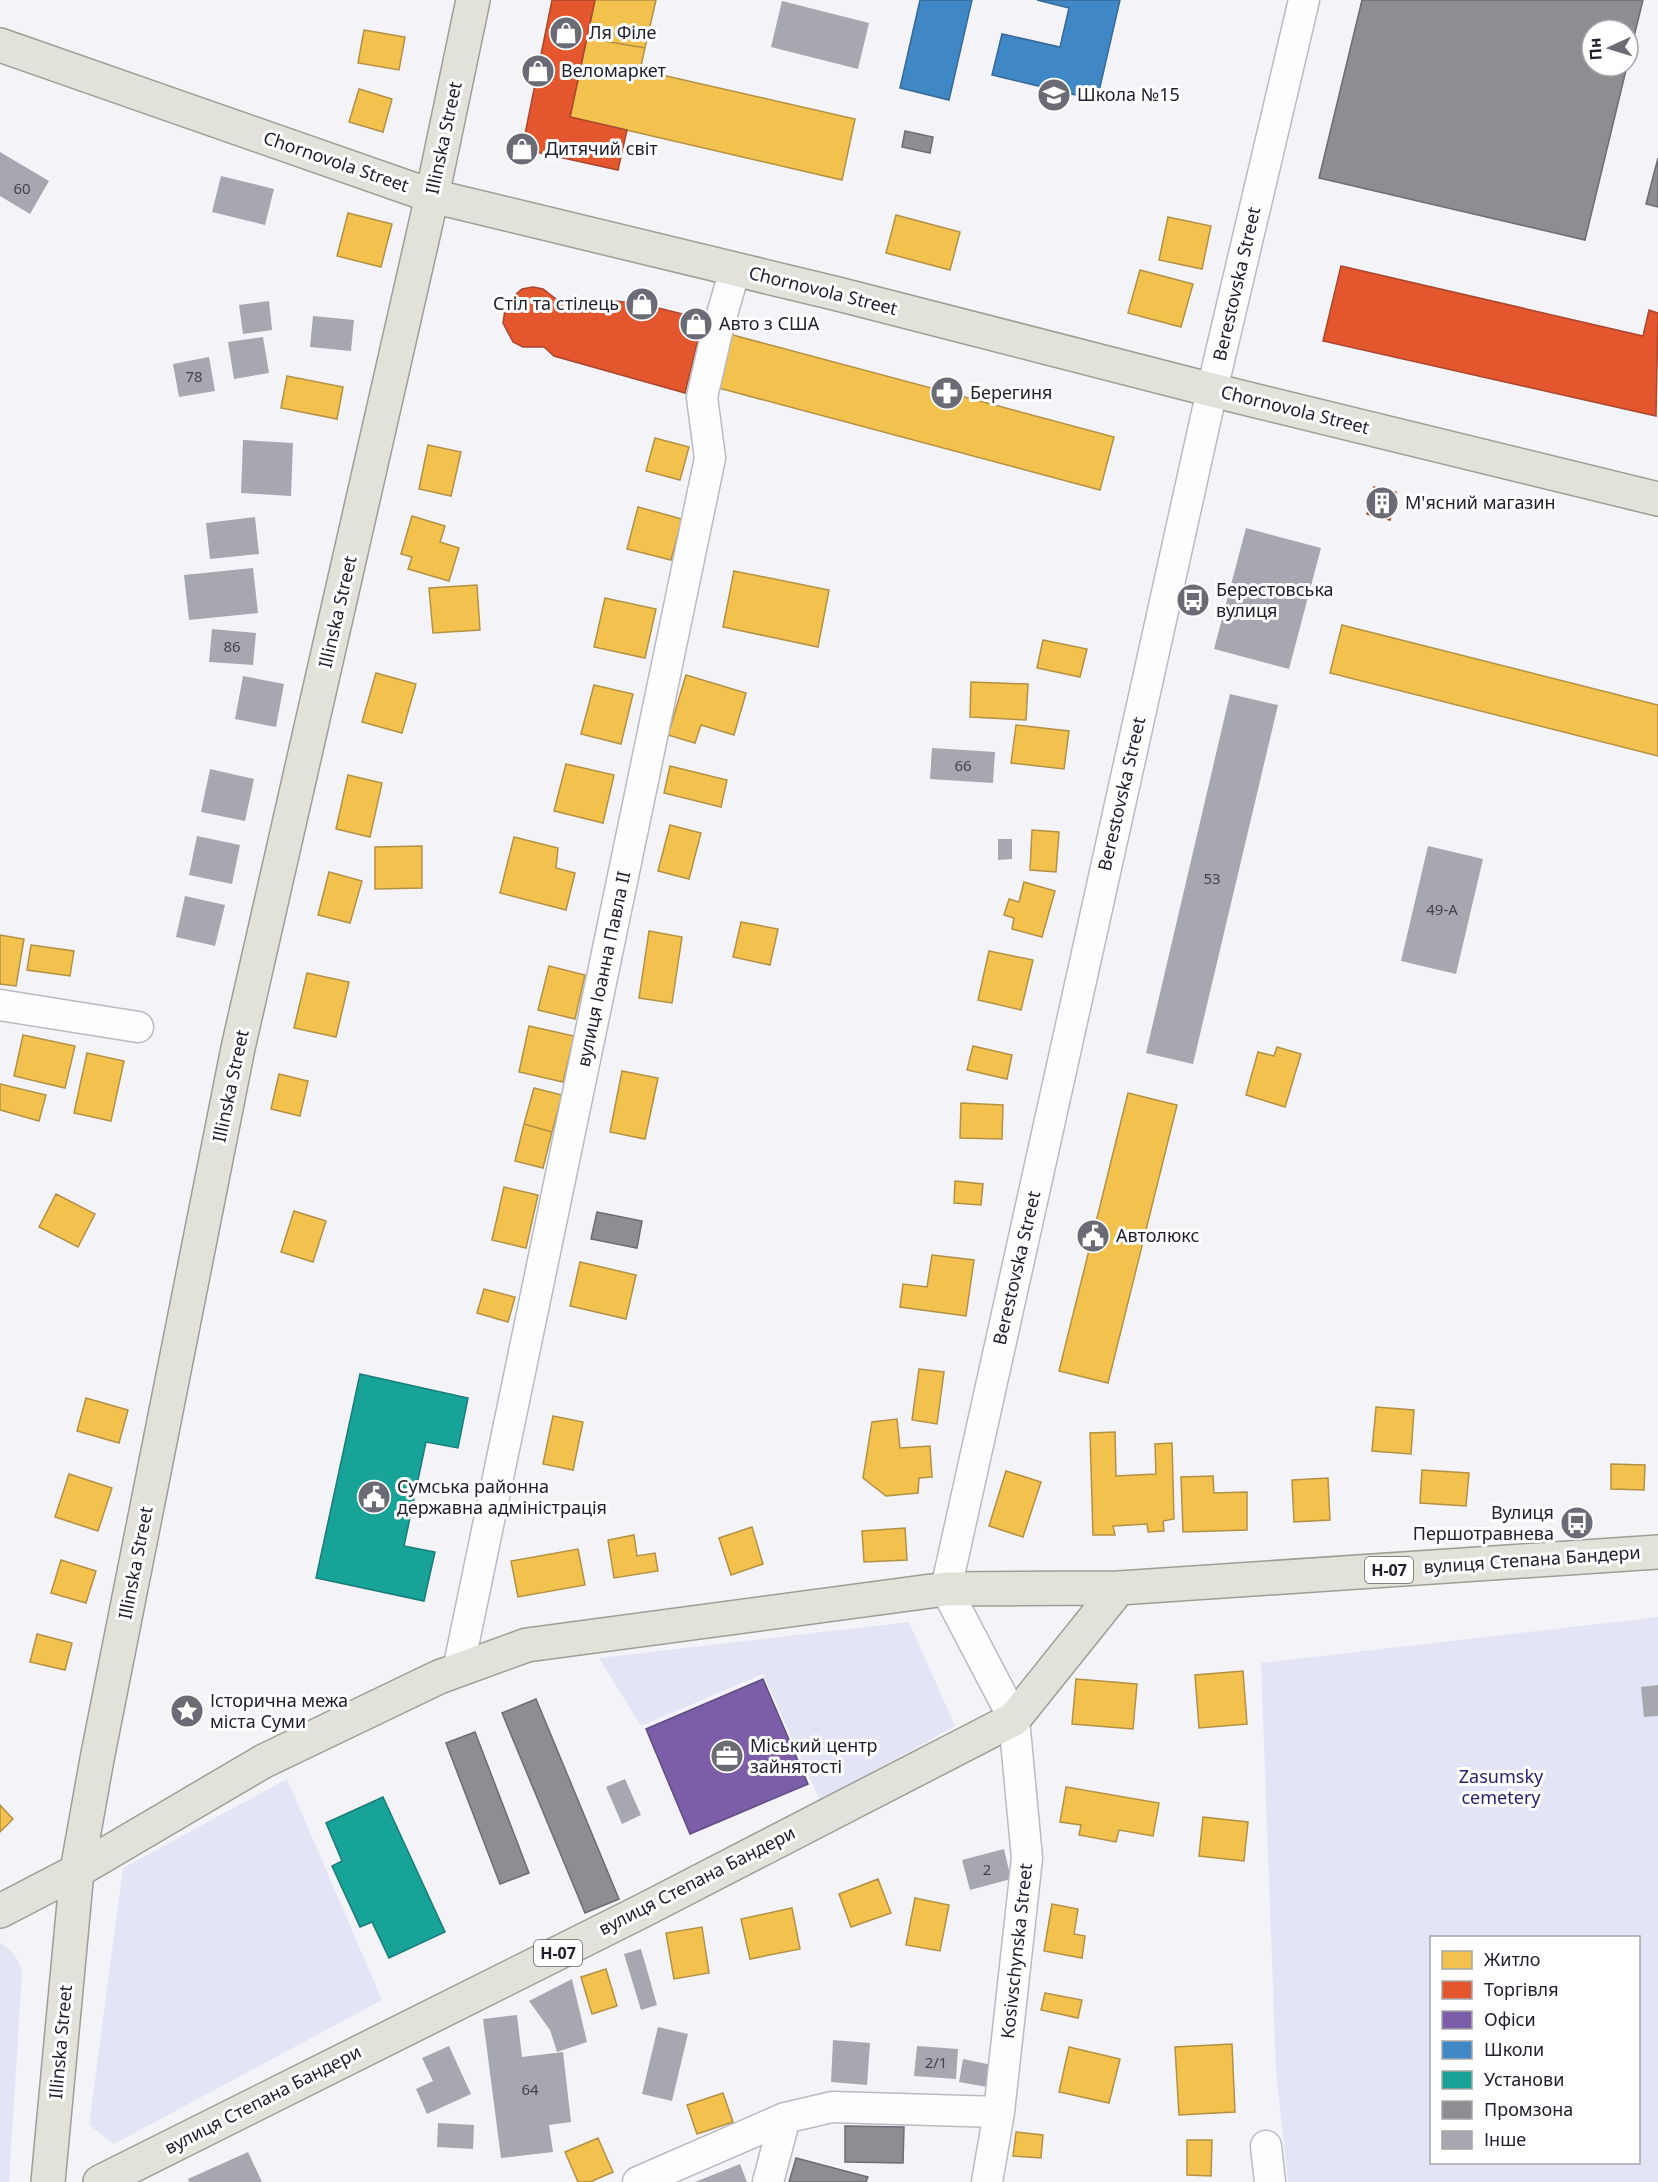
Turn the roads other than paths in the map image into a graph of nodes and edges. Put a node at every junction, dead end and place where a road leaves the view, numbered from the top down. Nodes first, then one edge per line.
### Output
1 (473, 0) edge
2 (1304, 0) edge
3 (0, 45) edge
4 (432, 196) junction
5 (735, 269) junction
6 (1212, 390) junction
7 (1658, 499) edge
8 (0, 1005) edge
9 (138, 1027) dead end
10 (1658, 1552) edge
11 (1119, 1588) junction
12 (946, 1589) junction
13 (458, 1670) junction
14 (1014, 1719) junction
15 (77, 1871) junction
16 (0, 1911) edge
17 (999, 2112) junction
18 (785, 2118) junction
19 (1266, 2146) dead end
20 (48, 2182) edge
21 (100, 2182) edge
22 (638, 2182) edge
23 (768, 2182) edge
24 (987, 2182) edge
25 (1270, 2182) edge

1 - 4 main road, Illinska Street
2 - 6 street, Berestovska Street
3 - 4 main road, Chornovola Street
4 - 5 main road, Chornovola Street
4 - 15 main road, Illinska Street
5 - 6 main road, Chornovola Street
5 - 13 street, вулиця Іоанна Павла II
6 - 7 main road, Chornovola Street
6 - 12 street, Berestovska Street
8 - 9 street
10 - 11 main road, вулиця Степана Бандери / Н-07
11 - 12 main road, вулиця Степана Бандери / Н-07
11 - 14 main road, вулиця Степана Бандери / Н-07
12 - 13 main road, вулиця Степана Бандери / Н-07
12 - 14 street
13 - 15 main road, вулиця Степана Бандери / Н-07
14 - 17 street, Kosivschynska Street
14 - 21 main road, вулиця Степана Бандери / Н-07
15 - 16 main road, вулиця Степана Бандери / Н-07
15 - 20 main road, Illinska Street
17 - 18 street
17 - 24 street, Kosivschynska Street
18 - 22 street
18 - 23 street
19 - 25 street

